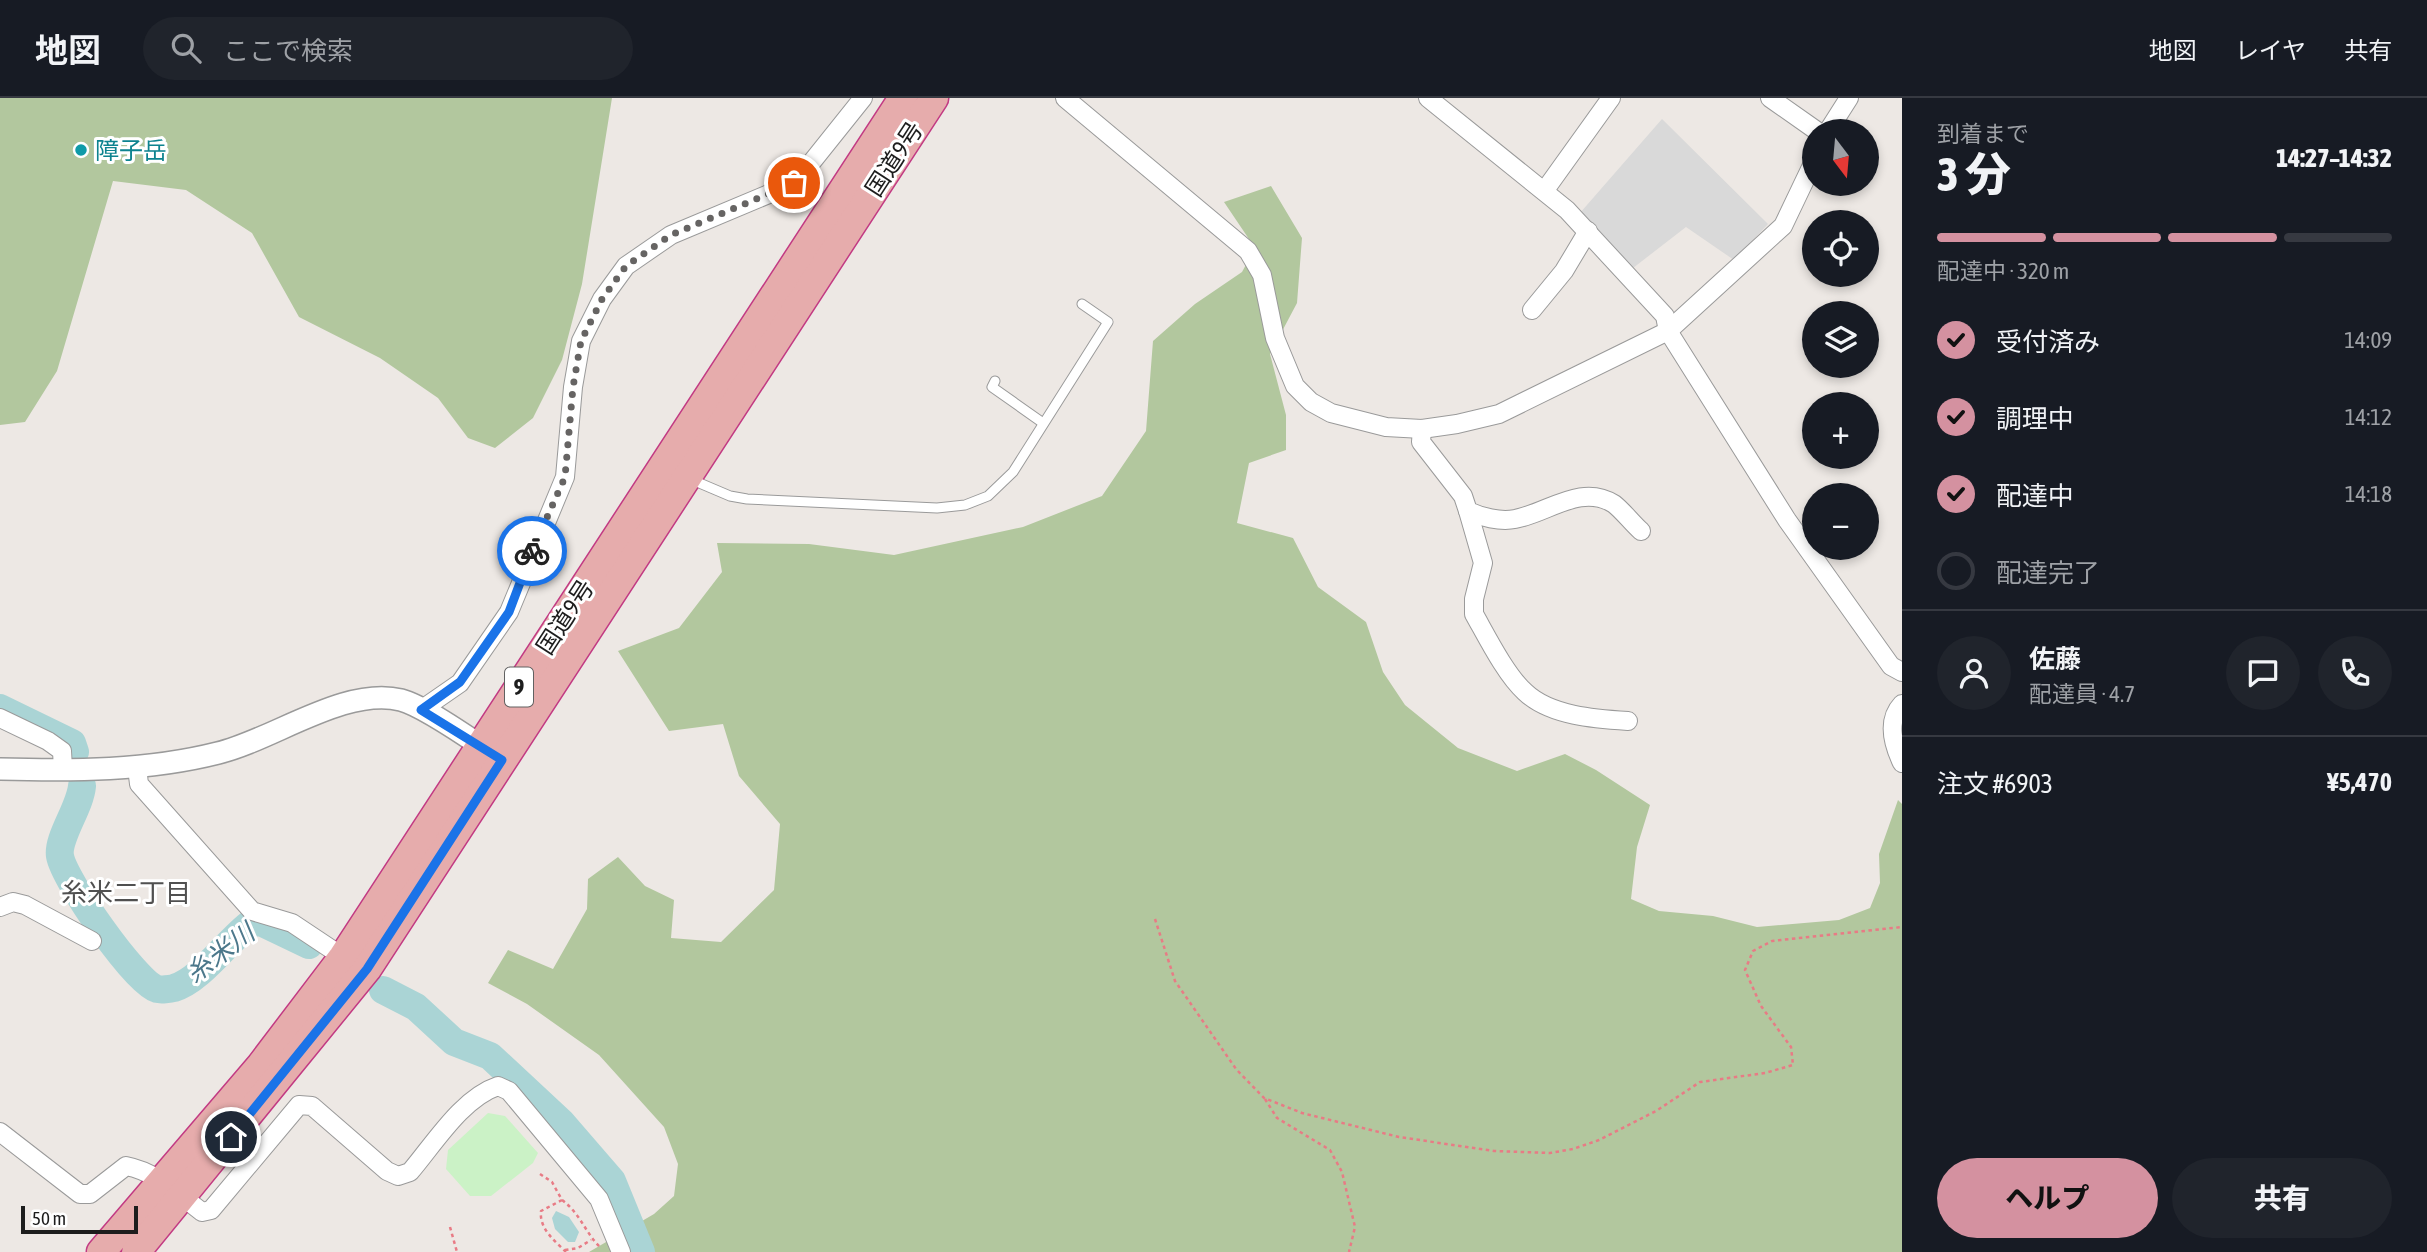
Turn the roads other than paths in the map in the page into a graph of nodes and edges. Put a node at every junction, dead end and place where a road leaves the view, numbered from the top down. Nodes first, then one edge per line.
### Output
1 (863, 98) edge
2 (904, 98) edge
3 (934, 98) edge
4 (1065, 98) edge
5 (1428, 98) edge
6 (1611, 98) edge
7 (1770, 98) edge
8 (1849, 98) edge
9 (1836, 119) edge
10 (1802, 120) edge
11 (1802, 186) edge
12 (1545, 190) junction
13 (1588, 231) junction
14 (1082, 304) dead end
15 (1532, 310) dead end
16 (1668, 331) junction
17 (995, 381) dead end
18 (1042, 423) junction
19 (1422, 429) junction
20 (685, 478) junction
21 (1468, 510) junction
22 (1641, 531) dead end
23 (1902, 672) edge
24 (1902, 704) edge
25 (421, 710) junction
26 (0, 718) edge
27 (1628, 721) dead end
28 (491, 753) junction
29 (1902, 763) edge
30 (137, 767) junction
31 (0, 769) edge
32 (63, 769) junction
33 (0, 907) edge
34 (92, 941) dead end
35 (343, 957) junction
36 (0, 1132) edge
37 (173, 1189) junction
38 (101, 1252) edge
39 (136, 1252) edge
40 (621, 1252) edge

1 - 25 street
2 - 28 highway, 国道9号 / 9
3 - 20 highway, 国道9号 / 9
4 - 19 street
5 - 12 street
6 - 12 street
7 - 10 street
8 - 9 street
11 - 16 street
12 - 13 street
13 - 15 street
13 - 16 street
14 - 18 lane
16 - 19 street
16 - 23 street
17 - 18 lane
18 - 20 lane
19 - 21 street
20 - 28 highway, 国道9号 / 9
21 - 22 street
21 - 27 street
24 - 29 street
25 - 28 street
25 - 30 street
26 - 32 street
28 - 35 highway, 国道9号 / 9
28 - 37 highway, 国道9号 / 9
30 - 32 street
30 - 35 street
31 - 32 street
33 - 34 street
35 - 37 highway, 国道9号 / 9
36 - 37 street
37 - 38 highway, 国道9号 / 9
37 - 39 highway, 国道9号 / 9
37 - 40 street

